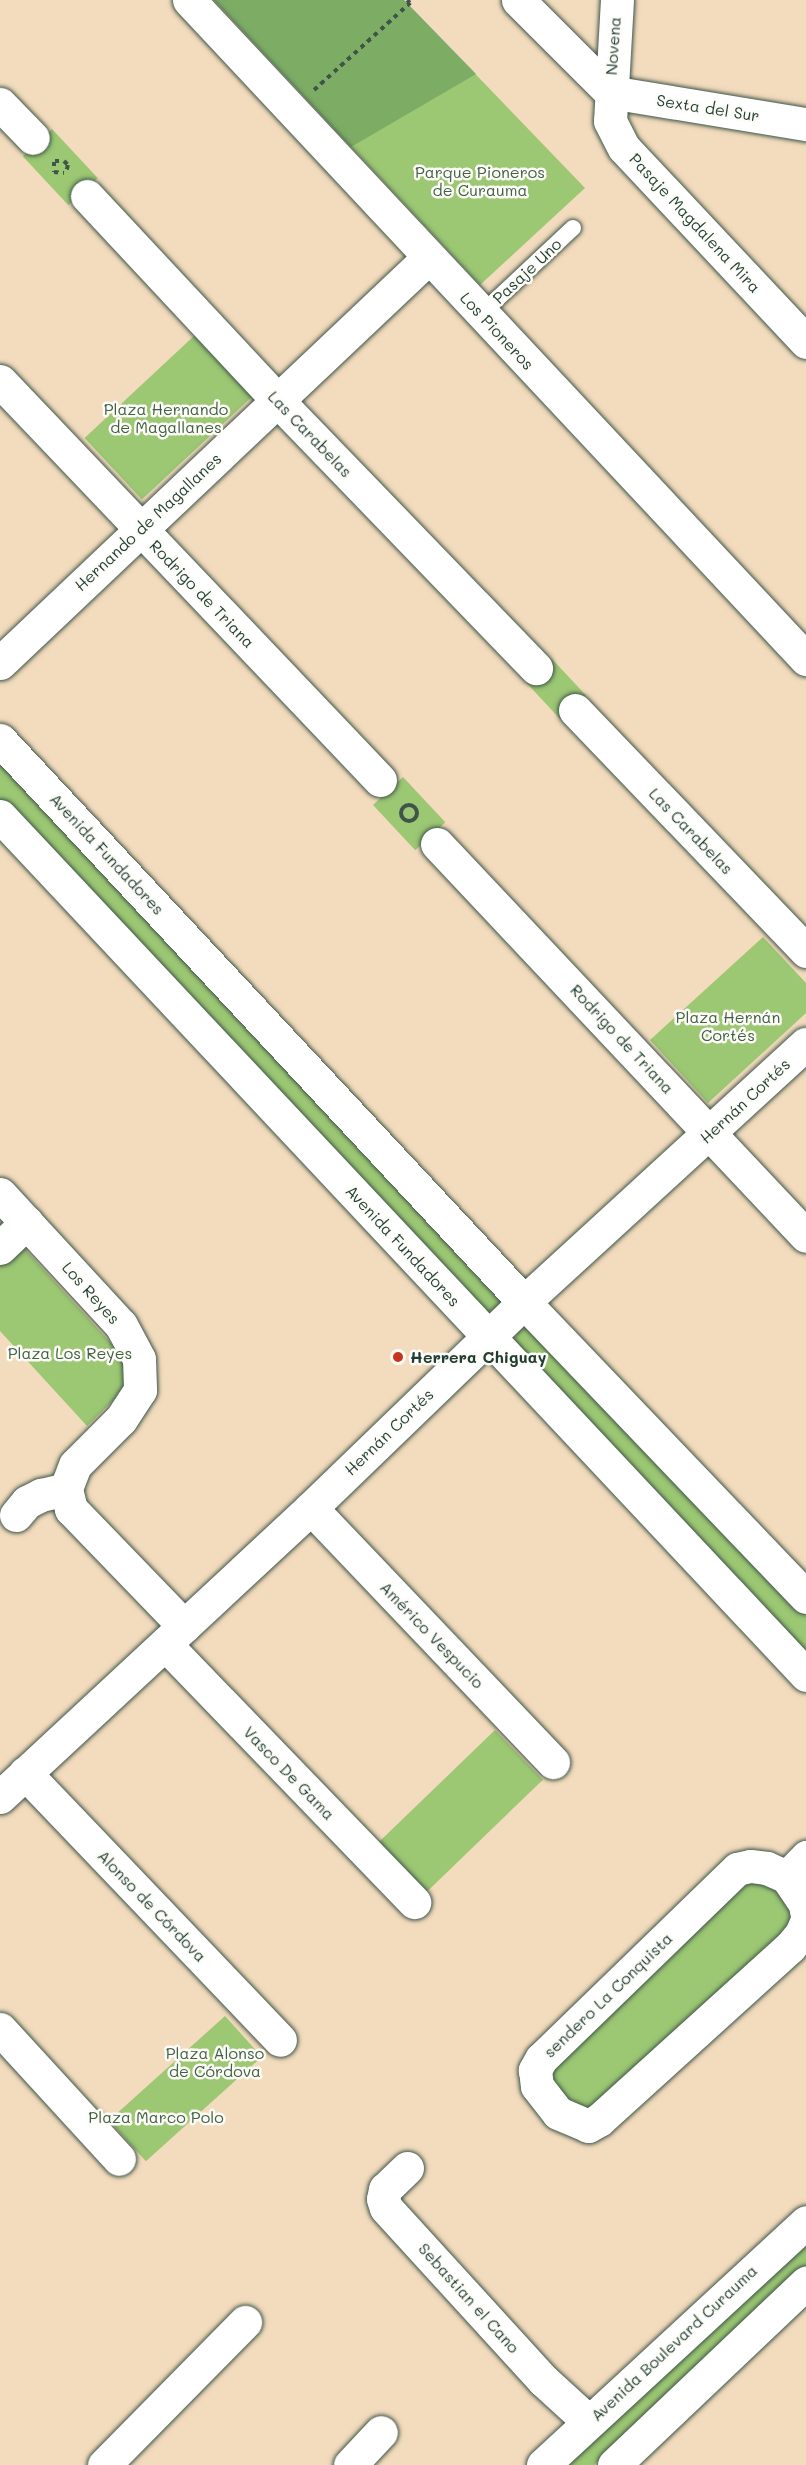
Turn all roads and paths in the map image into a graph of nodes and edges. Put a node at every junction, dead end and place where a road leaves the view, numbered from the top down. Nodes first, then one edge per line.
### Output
1 (189, 0) edge
2 (408, 0) edge
3 (518, 0) edge
4 (616, 0) edge
5 (610, 92) junction
6 (0, 104) edge
7 (291, 110) junction
8 (806, 124) edge
9 (44, 150) junction
10 (87, 196) dead end
11 (573, 228) dead end
12 (428, 258) junction
13 (481, 314) junction
14 (806, 342) edge
15 (0, 381) edge
16 (277, 400) junction
17 (140, 530) junction
18 (806, 659) edge
19 (0, 663) edge
20 (536, 668) dead end
21 (575, 710) dead end
22 (0, 740) edge
23 (380, 780) dead end
24 (0, 816) edge
25 (416, 817) joint
26 (437, 843) dead end
27 (806, 951) edge
28 (806, 1044) edge
29 (711, 1133) junction
30 (0, 1194) edge
31 (27, 1222) junction
32 (806, 1236) edge
33 (0, 1248) edge
34 (524, 1302) junction
35 (488, 1336) junction
36 (66, 1489) junction
37 (311, 1508) junction
38 (16, 1515) dead end
39 (806, 1597) edge
40 (174, 1635) junction
41 (806, 1675) edge
42 (553, 1762) dead end
43 (25, 1773) junction
44 (0, 1797) edge
45 (797, 1867) edge
46 (414, 1902) dead end
47 (806, 1911) edge
48 (806, 1922) edge
49 (0, 2029) edge
50 (280, 2040) dead end
51 (119, 2159) dead end
52 (407, 2168) dead end
53 (806, 2222) edge
54 (802, 2293) edge
55 (245, 2322) dead end
56 (589, 2422) junction
57 (381, 2432) dead end
58 (104, 2465) edge
59 (350, 2465) edge
60 (543, 2465) edge
61 (614, 2465) edge

1 - 7 street, Los Pioneros
2 - 7 path
3 - 5 street
4 - 5 street, Novena
5 - 8 street, Sexta del Sur
5 - 14 street, Pasaje Magdalena Mira
6 - 9 street
7 - 12 street, Los Pioneros
9 - 9 path
10 - 16 street, Las Carabelas
11 - 13 lane, Pasaje Uno
12 - 13 street, Los Pioneros
12 - 16 street, Hernando de Magallanes
13 - 18 street, Los Pioneros
15 - 17 street, Rodrigo de Triana
16 - 17 street, Hernando de Magallanes
16 - 20 street, Las Carabelas
17 - 19 street, Hernando de Magallanes
17 - 23 street, Rodrigo de Triana
21 - 27 street, Las Carabelas
22 - 34 street, Avenida Fundadores
24 - 35 street, Avenida Fundadores
25 - 25 path
26 - 29 street, Rodrigo de Triana
28 - 29 street, Hernán Cortés
29 - 32 street, Rodrigo de Triana
29 - 34 street, Hernán Cortés
30 - 31 street, Los Reyes
31 - 33 street
31 - 36 street, Los Reyes
34 - 35 street, Hernán Cortés
34 - 39 street, Avenida Fundadores
35 - 37 street, Hernán Cortés
35 - 41 street, Avenida Fundadores
36 - 38 street
36 - 40 street
37 - 40 street, Hernán Cortés
37 - 42 street, Américo Vespucio
40 - 43 street, Hernán Cortés
40 - 46 street, Vasco De Gama
43 - 44 street, Hernán Cortés
43 - 50 street, Alonso de Córdova
45 - 47 street, sendero La Conquista
45 - 48 street, sendero La Conquista
49 - 51 street
52 - 56 street, Sebastian el Cano
53 - 56 street, Avenida Boulevard Curauma
54 - 61 street
55 - 58 street
56 - 60 street, Avenida Boulevard Curauma
57 - 59 street

